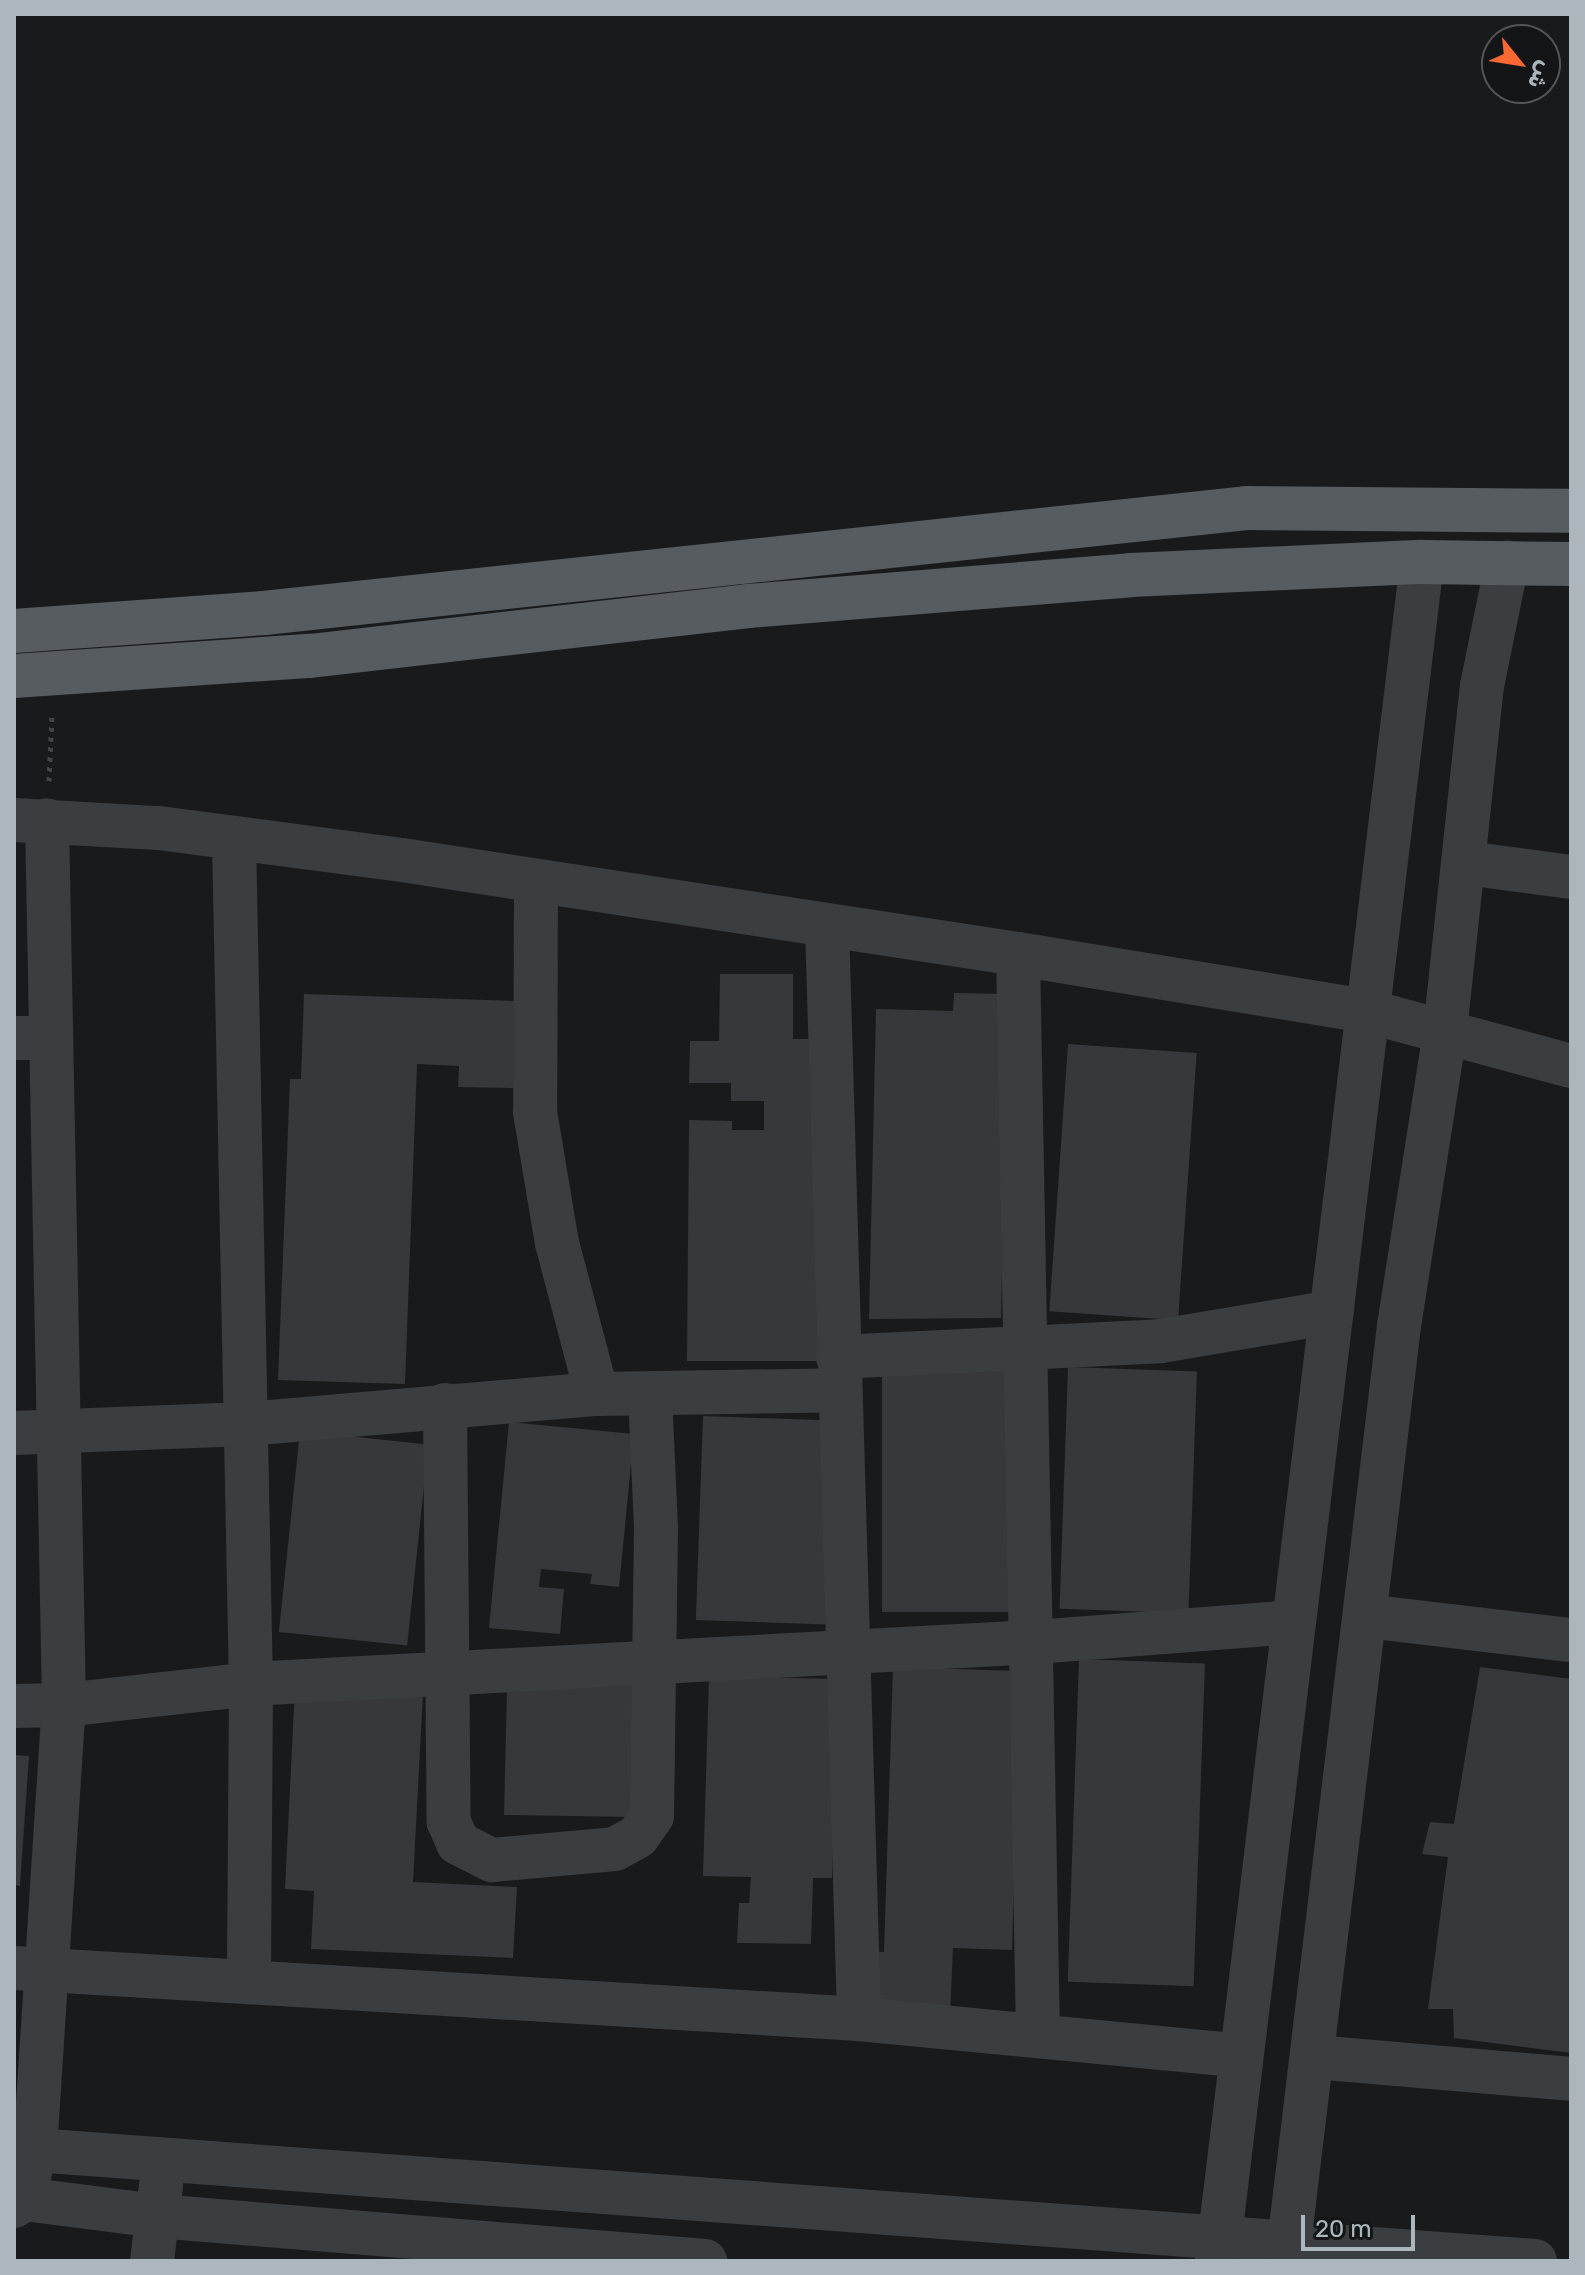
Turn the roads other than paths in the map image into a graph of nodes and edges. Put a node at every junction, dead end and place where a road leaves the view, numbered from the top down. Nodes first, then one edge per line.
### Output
1 (1571, 511) edge
2 (1422, 562) junction
3 (1507, 563) junction
4 (1571, 564) edge
5 (14, 631) edge
6 (34, 675) edge
7 (31, 820) edge
8 (234, 839) junction
9 (1466, 863) junction
10 (1571, 877) edge
11 (536, 881) junction
12 (827, 925) junction
13 (1018, 954) junction
14 (1367, 1011) junction
15 (1445, 1031) junction
16 (32, 1038) edge
17 (1571, 1066) edge
18 (1332, 1312) junction
19 (1026, 1347) junction
20 (838, 1374) junction
21 (597, 1394) junction
22 (650, 1394) junction
23 (445, 1405) junction
24 (246, 1424) junction
25 (14, 1433) edge
26 (57, 1434) junction
27 (1366, 1616) junction
28 (1292, 1622) junction
29 (1571, 1640) edge
30 (1035, 1642) junction
31 (851, 1649) junction
32 (656, 1658) junction
33 (449, 1674) junction
34 (251, 1684) junction
35 (64, 1705) junction
36 (14, 1706) edge
37 (31, 1968) edge
38 (249, 1982) junction
39 (859, 2019) junction
40 (1038, 2034) junction
41 (1240, 2056) junction
42 (1315, 2057) junction
43 (1571, 2079) edge
44 (35, 2150) junction
45 (164, 2159) junction
46 (19, 2202) edge
47 (157, 2216) junction
48 (1218, 2248) edge
49 (1289, 2252) edge
50 (152, 2261) edge
51 (705, 2261) edge
52 (1535, 2261) edge

1 - 5 main road
2 - 3 main road
2 - 6 main road
2 - 14 street
3 - 4 main road
3 - 9 street
7 - 8 street
7 - 16 street
8 - 11 street
8 - 24 street
9 - 10 street
9 - 15 street
11 - 12 street
11 - 21 street
12 - 13 street
12 - 20 street
13 - 14 street
13 - 19 street
14 - 15 street
14 - 18 street
15 - 17 street
15 - 27 street
16 - 26 street
18 - 19 street
18 - 28 street
19 - 20 street
19 - 30 street
20 - 22 street
20 - 31 street
21 - 22 street
21 - 23 street
22 - 32 street
23 - 24 street
23 - 33 street
24 - 26 street
24 - 34 street
25 - 26 street
26 - 35 street
27 - 29 street
27 - 42 street
28 - 30 street
28 - 41 street
30 - 31 street
30 - 40 street
31 - 32 street
31 - 39 street
32 - 33 street
32 - 33 street
33 - 34 street
34 - 35 street
34 - 38 street
35 - 36 street
35 - 37 street
37 - 38 street
37 - 44 street
38 - 39 street
39 - 40 street
40 - 41 street
41 - 48 street
42 - 43 street
42 - 49 street
44 - 45 street
44 - 46 street
45 - 47 street
45 - 48 street
46 - 47 street
47 - 50 street
47 - 51 street
48 - 49 street
49 - 52 street

